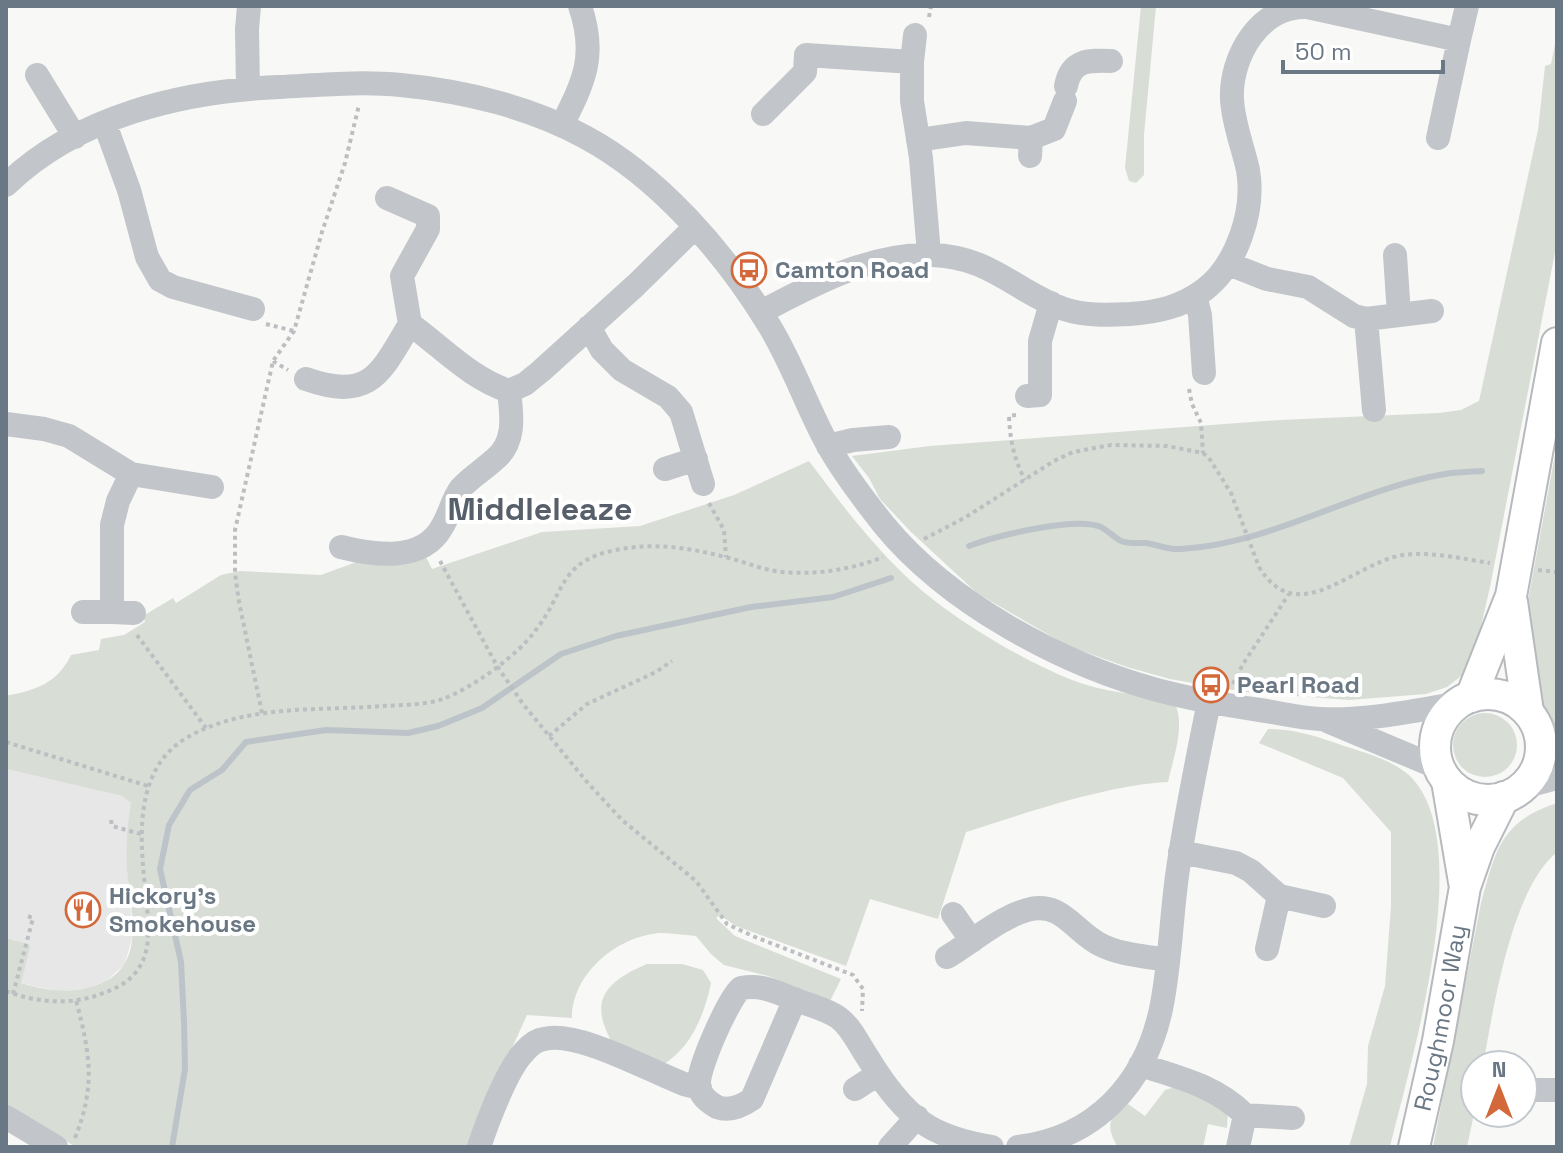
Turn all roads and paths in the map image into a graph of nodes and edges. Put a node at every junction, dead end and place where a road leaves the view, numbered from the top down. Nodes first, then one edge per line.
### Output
1 (249, 6) edge
2 (580, 6) edge
3 (1467, 6) edge
4 (1278, 9) edge
5 (915, 35) dead end
6 (1459, 40) junction
7 (1111, 61) dead end
8 (912, 62) junction
9 (37, 75) dead end
10 (364, 83) junction
11 (248, 88) junction
12 (763, 114) dead end
13 (105, 124) junction
14 (562, 125) junction
15 (75, 137) junction
16 (1438, 138) dead end
17 (918, 140) junction
18 (6, 185) edge
19 (387, 198) dead end
20 (694, 228) junction
21 (929, 254) junction
22 (1395, 255) dead end
23 (1229, 264) junction
24 (1195, 296) junction
25 (1051, 303) junction
26 (253, 309) dead end
27 (1432, 311) dead end
28 (761, 312) junction
29 (1399, 315) junction
30 (1366, 319) junction
31 (410, 324) junction
32 (589, 327) junction
33 (1557, 343) edge
34 (1204, 373) dead end
35 (306, 379) dead end
36 (509, 391) junction
37 (1027, 396) joint
38 (1374, 410) dead end
39 (6, 424) edge
40 (889, 437) dead end
41 (828, 446) junction
42 (696, 459) junction
43 (665, 469) dead end
44 (131, 474) junction
45 (1025, 480) junction
46 (703, 484) joint
47 (212, 487) dead end
48 (431, 541) junction
49 (341, 547) dead end
50 (905, 548) junction
51 (726, 557) junction
52 (1490, 563) dead end
53 (1536, 569) dead end
54 (1557, 572) edge
55 (1289, 594) junction
56 (1511, 596) junction
57 (83, 612) dead end
58 (123, 613) junction
59 (672, 661) dead end
60 (497, 666) junction
61 (1465, 700) junction
62 (1219, 704) junction
63 (262, 714) junction
64 (1321, 719) junction
65 (1540, 726) edge
66 (206, 728) junction
67 (549, 736) junction
68 (6, 742) edge
69 (1443, 775) junction
70 (1557, 778) edge
71 (587, 782) junction
72 (148, 786) junction
73 (581, 787) dead end
74 (1512, 793) junction
75 (111, 820) dead end
76 (141, 834) junction
77 (1180, 852) junction
78 (1465, 887) junction
79 (1279, 896) junction
80 (1324, 906) dead end
81 (953, 914) dead end
82 (25, 915) dead end
83 (972, 941) junction
84 (1267, 949) dead end
85 (947, 957) dead end
86 (1167, 960) junction
87 (6, 991) edge
88 (13, 994) junction
89 (795, 999) junction
90 (76, 1000) junction
91 (856, 1039) junction
92 (1140, 1065) junction
93 (878, 1074) junction
94 (700, 1088) junction
95 (855, 1089) dead end
96 (1245, 1115) junction
97 (917, 1117) junction
98 (1293, 1118) dead end
99 (6, 1119) edge
100 (65, 1143) edge
101 (1044, 1145) edge
102 (479, 1147) edge
103 (890, 1147) edge
104 (992, 1147) edge
105 (1018, 1147) edge
106 (1238, 1147) edge
107 (1414, 1147) edge

1 - 11 street
2 - 14 street
3 - 6 street
4 - 6 street
4 - 23 street
5 - 8 street
6 - 16 street
7 - 17 street
8 - 12 street
8 - 17 street
9 - 15 street
10 - 11 street
10 - 14 street
10 - 63 path
11 - 13 street
13 - 15 street
13 - 26 street
14 - 20 street
15 - 18 street
17 - 21 street
19 - 31 street
20 - 28 street
20 - 32 street
21 - 25 street
21 - 28 street
22 - 29 street
23 - 24 street
23 - 30 street
24 - 25 street
24 - 34 street
25 - 37 street
27 - 29 street
28 - 41 street
29 - 30 street
30 - 38 street
31 - 35 street
31 - 36 street
32 - 36 street
32 - 42 street
33 - 56 main road, Roughmoor Way
36 - 48 street
37 - 45 path
39 - 44 street
40 - 41 street
41 - 50 street
42 - 43 street
42 - 46 street
44 - 47 street
44 - 58 street
45 - 50 path
45 - 55 path
46 - 51 path
48 - 49 street
48 - 60 path
50 - 51 path
50 - 62 street
51 - 60 path
52 - 55 path
53 - 54 path
55 - 62 path
56 - 61 main road, Roughmoor Way
56 - 65 main road, Roughmoor Way
57 - 58 street
58 - 66 path
59 - 67 path
60 - 63 path
60 - 67 path
61 - 64 street
61 - 65 main road
61 - 69 main road, Roughmoor Way
62 - 64 street
62 - 77 street
63 - 66 path
64 - 69 street
65 - 74 main road, Roughmoor Way
66 - 72 path
67 - 71 path
68 - 72 path
69 - 74 main road
69 - 78 main road, Roughmoor Way
70 - 74 street
71 - 73 path
71 - 91 path
72 - 76 path
74 - 78 main road, Roughmoor Way
75 - 76 path
76 - 90 path
77 - 79 street
77 - 86 street
78 - 107 main road, Roughmoor Way
79 - 80 street
79 - 84 street
81 - 83 street
82 - 88 path
83 - 85 street
83 - 86 street
86 - 92 street
87 - 88 path
88 - 90 path
89 - 91 street
89 - 94 street
89 - 94 street
90 - 100 path
91 - 93 street
92 - 96 street
92 - 101 street
93 - 95 street
93 - 97 street
94 - 102 street
96 - 98 street
96 - 106 street
97 - 103 street
97 - 104 street
99 - 100 street
101 - 105 street

